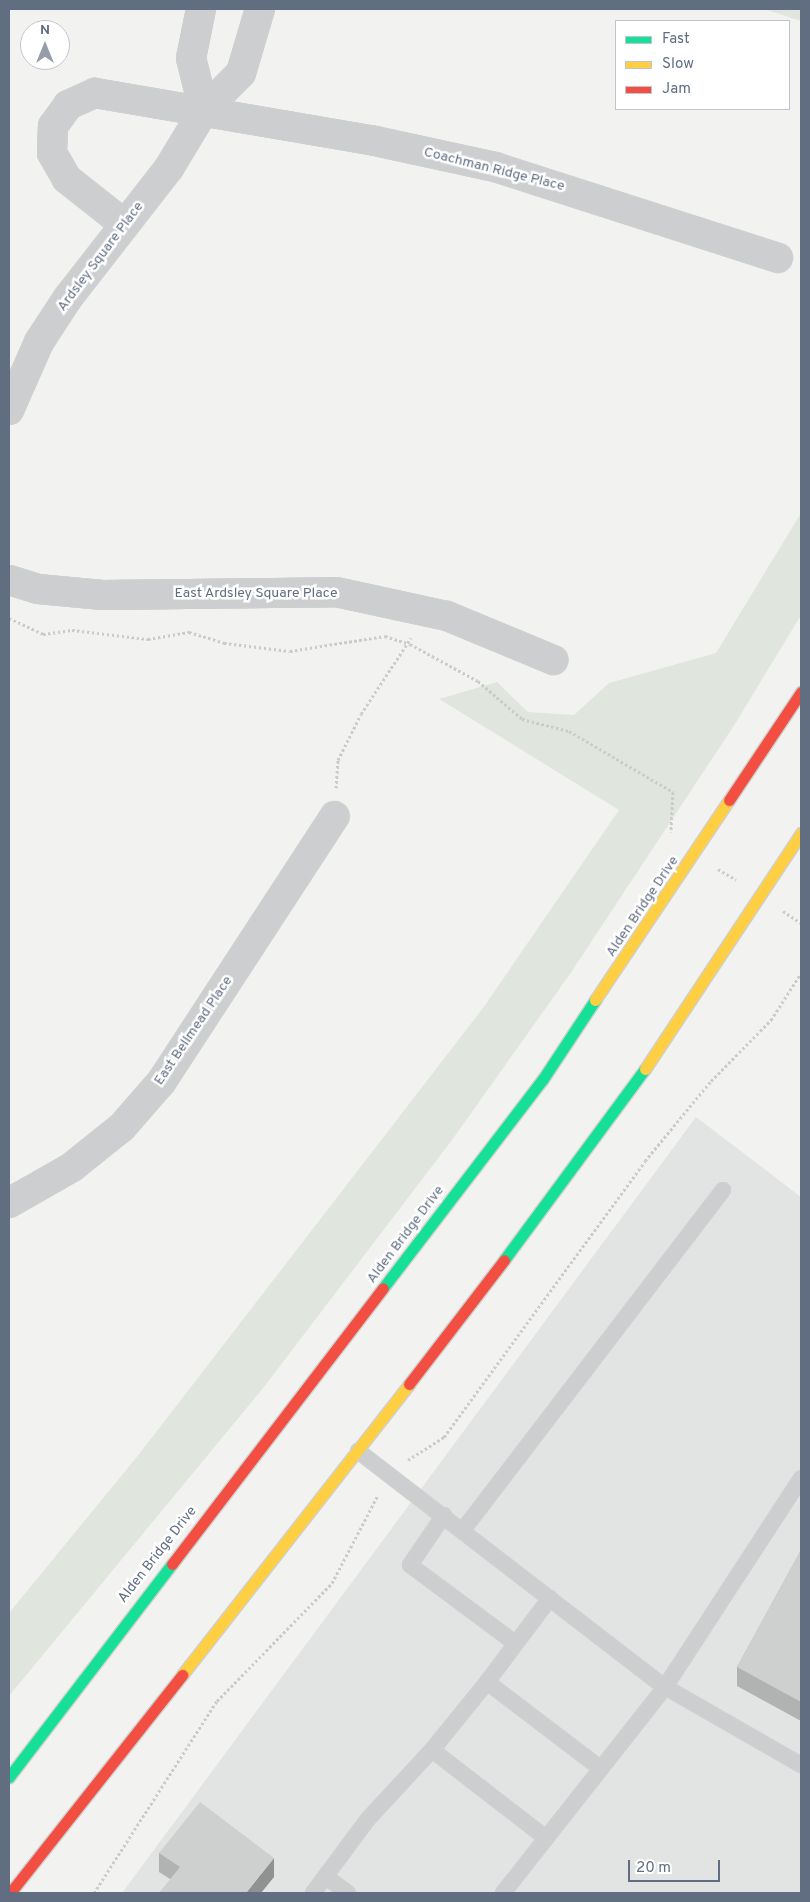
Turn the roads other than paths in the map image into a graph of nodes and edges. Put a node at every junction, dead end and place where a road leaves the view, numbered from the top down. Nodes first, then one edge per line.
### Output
1 (201, 9) edge
2 (260, 9) edge
3 (204, 110) junction
4 (124, 224) junction
5 (778, 258) dead end
6 (9, 410) edge
7 (9, 580) edge
8 (553, 660) dead end
9 (801, 692) edge
10 (335, 816) road end
11 (801, 833) edge
12 (723, 1190) dead end
13 (9, 1203) edge
14 (358, 1451) junction
15 (801, 1478) edge
16 (444, 1515) junction
17 (463, 1530) junction
18 (550, 1598) junction
19 (515, 1643) junction
20 (487, 1682) junction
21 (665, 1687) junction
22 (432, 1750) junction
23 (801, 1765) edge
24 (601, 1769) junction
25 (9, 1777) edge
26 (546, 1838) junction
27 (326, 1877) junction
28 (10, 1893) edge
29 (313, 1893) edge
30 (348, 1893) edge
31 (503, 1893) edge

1 - 3 street
2 - 3 street, Ardsley Square Place
3 - 4 street, Ardsley Square Place
3 - 4 street, Coachman Ridge Place
3 - 5 street, Coachman Ridge Place
4 - 6 street, Ardsley Square Place
7 - 8 street, East Ardsley Square Place
9 - 25 street, Alden Bridge Drive
10 - 13 street, East Bellmead Place
11 - 14 street
12 - 17 lane
14 - 16 lane
14 - 28 street
15 - 21 lane
16 - 17 lane
16 - 19 lane
17 - 18 lane
18 - 19 lane
18 - 21 lane
19 - 20 lane
20 - 22 lane
20 - 24 lane
21 - 23 lane
21 - 24 lane
22 - 26 lane
22 - 27 lane
24 - 26 lane
26 - 31 lane
27 - 29 lane
27 - 30 lane

